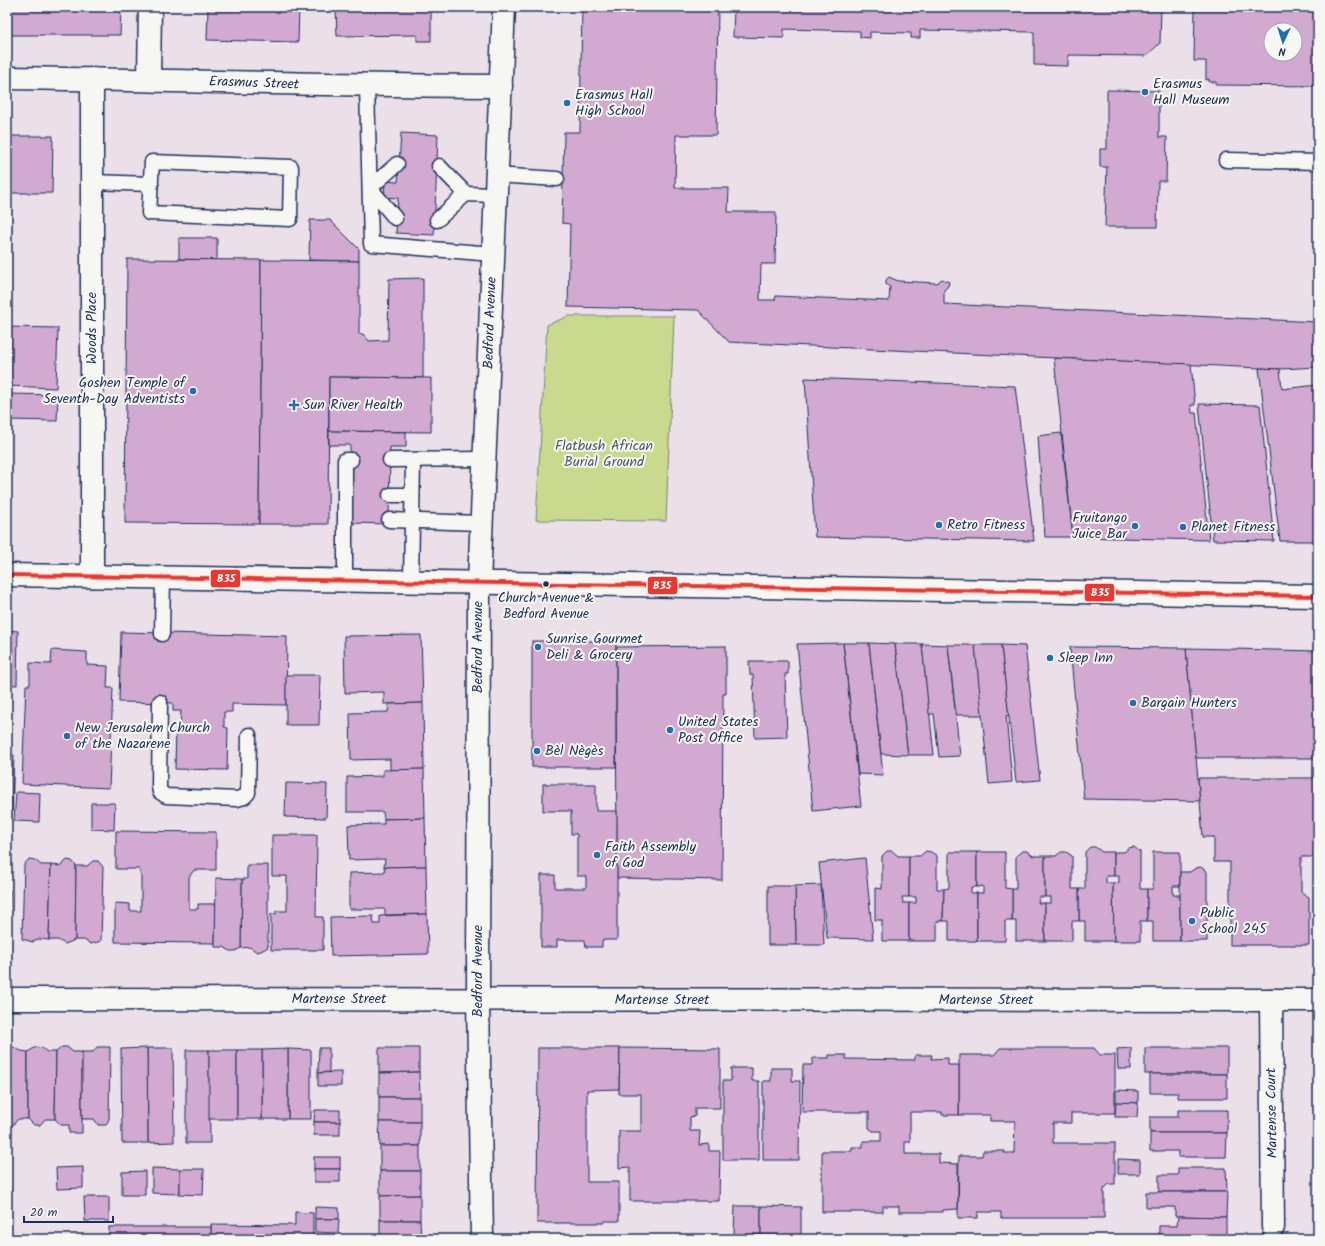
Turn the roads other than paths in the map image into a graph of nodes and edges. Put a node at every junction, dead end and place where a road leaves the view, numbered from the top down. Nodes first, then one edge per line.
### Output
1 (150, 7) edge
2 (504, 7) edge
3 (7, 78) edge
4 (92, 79) junction
5 (149, 80) junction
6 (367, 86) junction
7 (500, 86) junction
8 (1226, 160) dead end
9 (1318, 162) edge
10 (396, 164) dead end
11 (439, 166) dead end
12 (557, 179) dead end
13 (92, 182) junction
14 (151, 184) junction
15 (496, 185) junction
16 (370, 188) junction
17 (466, 194) junction
18 (395, 218) dead end
19 (437, 220) dead end
20 (492, 254) junction
21 (484, 459) junction
22 (350, 460) dead end
23 (390, 460) dead end
24 (413, 461) junction
25 (390, 495) dead end
26 (412, 495) junction
27 (389, 520) dead end
28 (412, 521) junction
29 (481, 523) junction
30 (7, 575) edge
31 (92, 576) junction
32 (163, 577) junction
33 (345, 581) junction
34 (412, 582) junction
35 (479, 583) junction
36 (1318, 596) edge
37 (162, 634) dead end
38 (160, 702) dead end
39 (249, 735) dead end
40 (7, 999) edge
41 (478, 999) junction
42 (1271, 1000) junction
43 (1318, 1000) edge
44 (1273, 1227) dead end
45 (482, 1239) edge

1 - 5 street
2 - 7 street, Bedford Avenue
3 - 4 street, Erasmus Street
4 - 5 street, Erasmus Street
4 - 13 street, Woods Place
5 - 6 street, Erasmus Street
6 - 7 street, Erasmus Street
6 - 16 lane
7 - 15 street, Bedford Avenue
8 - 9 lane
10 - 16 lane
11 - 17 lane
12 - 15 lane
13 - 14 lane
13 - 31 street, Woods Place
14 - 14 lane
15 - 17 lane
15 - 20 street, Bedford Avenue
16 - 18 lane
16 - 20 lane
17 - 19 lane
20 - 21 street, Bedford Avenue
21 - 24 lane
21 - 29 street, Bedford Avenue
22 - 33 lane
23 - 24 lane
24 - 26 lane
25 - 26 lane
26 - 28 lane
27 - 28 lane
28 - 29 lane
28 - 34 lane
29 - 35 street, Bedford Avenue
30 - 31 street
31 - 32 street
32 - 33 street
32 - 37 lane
33 - 34 street
34 - 35 street
35 - 36 street
35 - 41 street, Bedford Avenue
38 - 39 lane
40 - 41 street, Martense Street
41 - 42 street, Martense Street
41 - 45 street, Bedford Avenue
42 - 43 street, Martense Street
42 - 44 street, Martense Court

